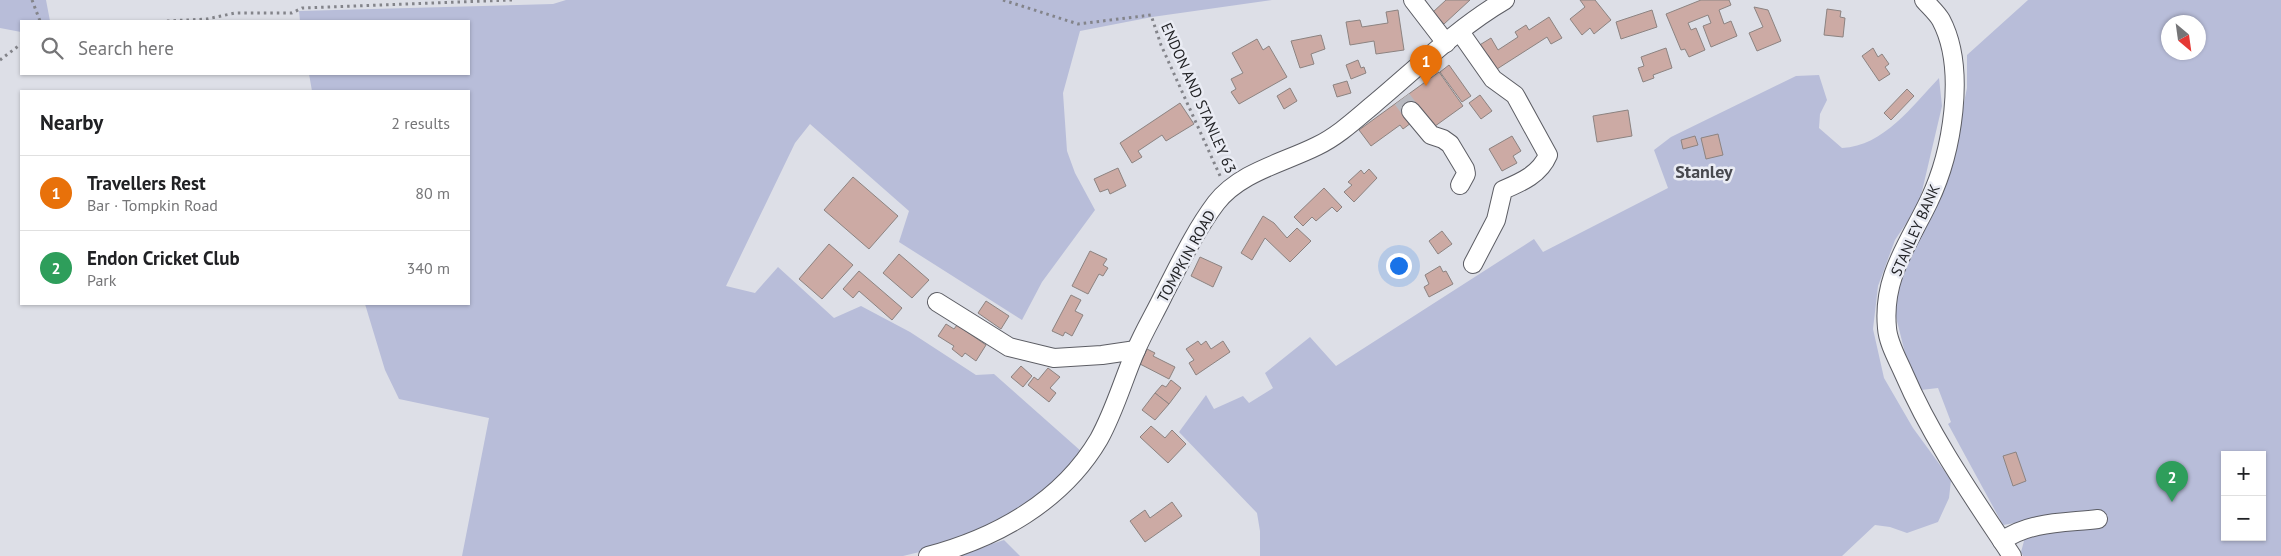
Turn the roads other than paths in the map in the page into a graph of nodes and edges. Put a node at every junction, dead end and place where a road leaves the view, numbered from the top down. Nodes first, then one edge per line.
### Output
1 (1413, 0) edge
2 (1505, 0) edge
3 (1924, 0) edge
4 (1453, 38) junction
5 (1402, 99) junction
6 (1460, 185) dead end
7 (1473, 264) dead end
8 (938, 302) dead end
9 (1136, 350) junction
10 (2098, 519) dead end
11 (2007, 549) edge
12 (928, 556) edge

1 - 4 street
2 - 4 street, TOMPKIN ROAD
3 - 11 street, STANLEY BANK
4 - 5 street, TOMPKIN ROAD
4 - 7 street
5 - 6 street
5 - 9 street, TOMPKIN ROAD
8 - 9 street
9 - 12 street, TOMPKIN ROAD
10 - 11 street

